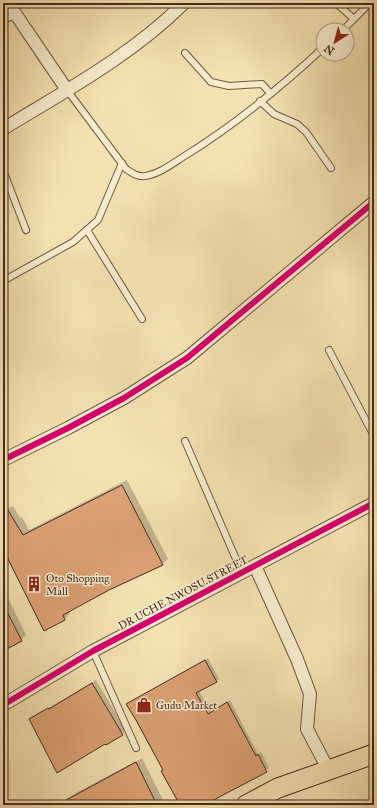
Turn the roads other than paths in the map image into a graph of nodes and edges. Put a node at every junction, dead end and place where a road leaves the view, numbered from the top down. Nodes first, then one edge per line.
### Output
1 (8, 3) edge
2 (184, 3) edge
3 (336, 3) edge
4 (370, 3) edge
5 (16, 15) junction
6 (354, 19) junction
7 (3, 20) edge
8 (351, 22) edge
9 (186, 53) dead end
10 (315, 55) edge
11 (67, 90) junction
12 (270, 93) junction
13 (260, 101) junction
14 (3, 129) edge
15 (122, 163) junction
16 (331, 168) dead end
17 (3, 170) edge
18 (374, 202) edge
19 (26, 230) dead end
20 (87, 230) junction
21 (3, 281) edge
22 (142, 319) dead end
23 (329, 350) dead end
24 (374, 436) edge
25 (185, 441) dead end
26 (3, 460) edge
27 (374, 503) edge
28 (255, 566) junction
29 (242, 573) junction
30 (93, 651) junction
31 (3, 705) edge
32 (374, 716) edge
33 (374, 732) edge
34 (136, 748) dead end
35 (374, 754) edge
36 (328, 769) junction
37 (246, 805) edge

1 - 5 street
2 - 11 street
3 - 6 lane
4 - 6 lane
5 - 7 lane
5 - 11 street
6 - 8 lane
9 - 12 lane
10 - 12 lane
11 - 14 street
11 - 15 lane
12 - 13 lane
13 - 15 lane
13 - 16 lane
15 - 20 lane
17 - 19 lane
18 - 26 street
20 - 21 lane
20 - 22 lane
23 - 24 lane
25 - 29 lane
27 - 28 street, DR UCHE NWOSU STREET
28 - 29 street, DR UCHE NWOSU STREET
28 - 36 street
29 - 30 street, DR UCHE NWOSU STREET
30 - 31 street, DR UCHE NWOSU STREET
30 - 34 lane
32 - 33 lane
35 - 36 main road
36 - 37 main road

